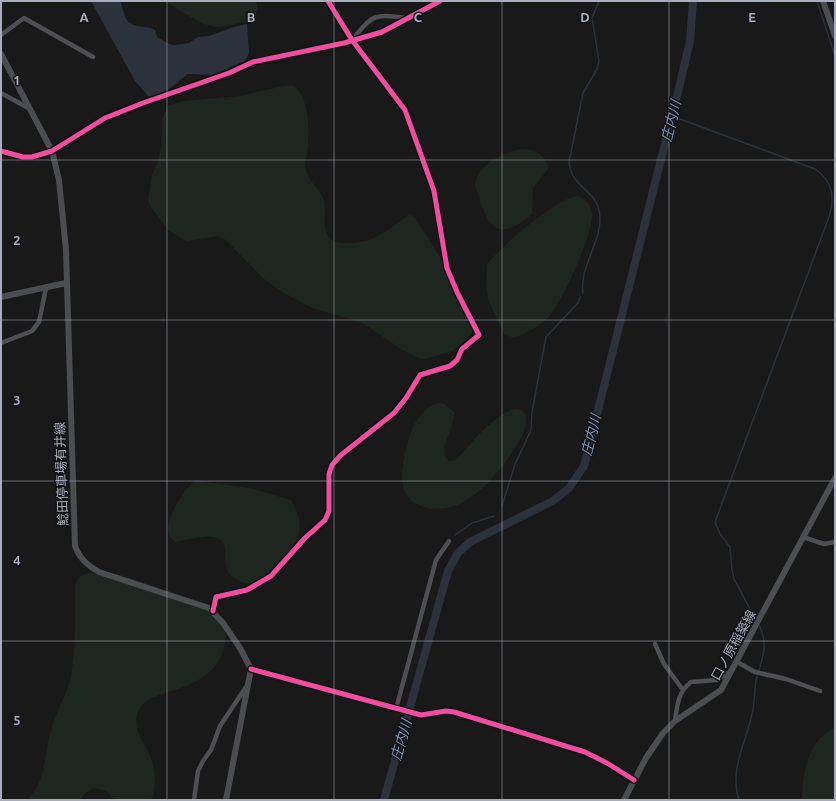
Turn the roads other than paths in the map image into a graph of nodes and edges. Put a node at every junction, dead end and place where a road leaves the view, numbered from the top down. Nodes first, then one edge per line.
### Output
1 (328, 1) edge
2 (440, 1) edge
3 (823, 1) edge
4 (409, 18) junction
5 (1, 35) edge
6 (835, 36) edge
7 (352, 40) junction
8 (1, 54) edge
9 (93, 57) dead end
10 (1, 93) edge
11 (30, 109) junction
12 (1, 151) edge
13 (52, 151) junction
14 (66, 284) junction
15 (46, 288) junction
16 (1, 297) edge
17 (1, 343) edge
18 (835, 478) edge
19 (803, 537) junction
20 (449, 541) dead end
21 (835, 542) edge
22 (213, 611) junction
23 (656, 644) dead end
24 (737, 662) junction
25 (251, 669) junction
26 (733, 669) junction
27 (250, 682) junction
28 (683, 690) junction
29 (820, 692) dead end
30 (397, 709) junction
31 (675, 721) junction
32 (634, 780) junction
33 (194, 800) edge
34 (226, 800) edge
35 (624, 800) edge

1 - 7 street
2 - 4 main road
3 - 6 main road
4 - 7 main road
4 - 7 street
5 - 9 street
7 - 13 main road
7 - 22 street
8 - 11 main road, 鯰田停車場有井線
10 - 11 street
11 - 13 main road, 鯰田停車場有井線
12 - 13 main road
13 - 14 main road, 鯰田停車場有井線
14 - 15 main road
14 - 22 main road, 鯰田停車場有井線
15 - 16 main road
15 - 17 street
18 - 19 main road, 口ノ原稲築線
19 - 21 street
19 - 24 main road, 口ノ原稲築線
20 - 30 street
22 - 25 main road, 鯰田停車場有井線
23 - 28 street
24 - 26 main road, 口ノ原稲築線
24 - 29 street
25 - 27 main road
25 - 30 street
26 - 28 street
26 - 31 main road, 口ノ原稲築線
27 - 33 street
27 - 34 main road
28 - 31 street
30 - 32 street
31 - 32 main road, 口ノ原稲築線
32 - 35 main road, 口ノ原稲築線

